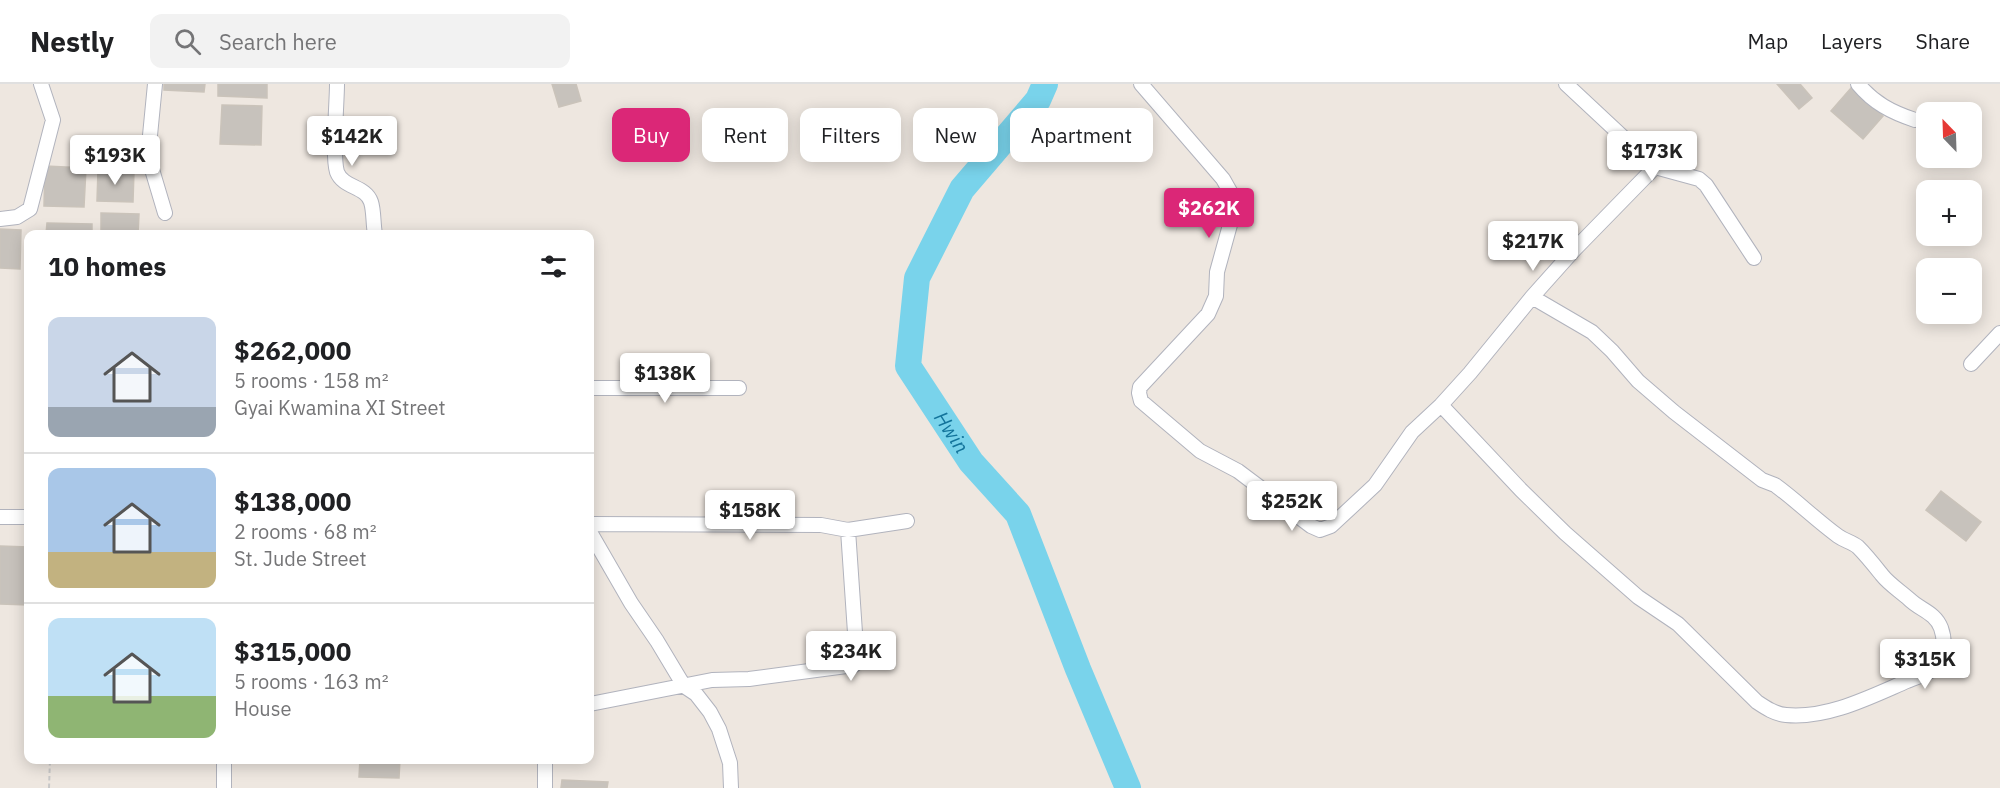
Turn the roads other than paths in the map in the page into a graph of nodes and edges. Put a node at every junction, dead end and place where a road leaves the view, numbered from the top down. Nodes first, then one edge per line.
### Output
1 (42, 84) edge
2 (155, 84) edge
3 (337, 84) edge
4 (1141, 84) edge
5 (1566, 84) edge
6 (1858, 84) edge
7 (1915, 120) dead end
8 (1655, 167) junction
9 (165, 213) dead end
10 (0, 219) edge
11 (374, 230) edge
12 (1754, 258) dead end
13 (1532, 297) junction
14 (2000, 333) edge
15 (1971, 364) dead end
16 (594, 388) edge
17 (740, 388) dead end
18 (1441, 405) junction
19 (0, 517) edge
20 (24, 518) edge
21 (907, 521) dead end
22 (594, 524) edge
23 (848, 530) junction
24 (594, 539) edge
25 (684, 686) junction
26 (594, 703) edge
27 (224, 764) edge
28 (545, 764) edge
29 (224, 788) edge
30 (545, 788) edge
31 (731, 788) edge

1 - 10 street
2 - 9 street
3 - 11 street
4 - 18 street
5 - 8 street
6 - 7 street
8 - 12 street
8 - 13 street
13 - 18 street
13 - 18 street
14 - 15 street
16 - 17 street
19 - 20 street
21 - 23 street
22 - 23 street
23 - 25 street
24 - 25 street
25 - 26 street
25 - 31 street
27 - 29 street
28 - 30 street

